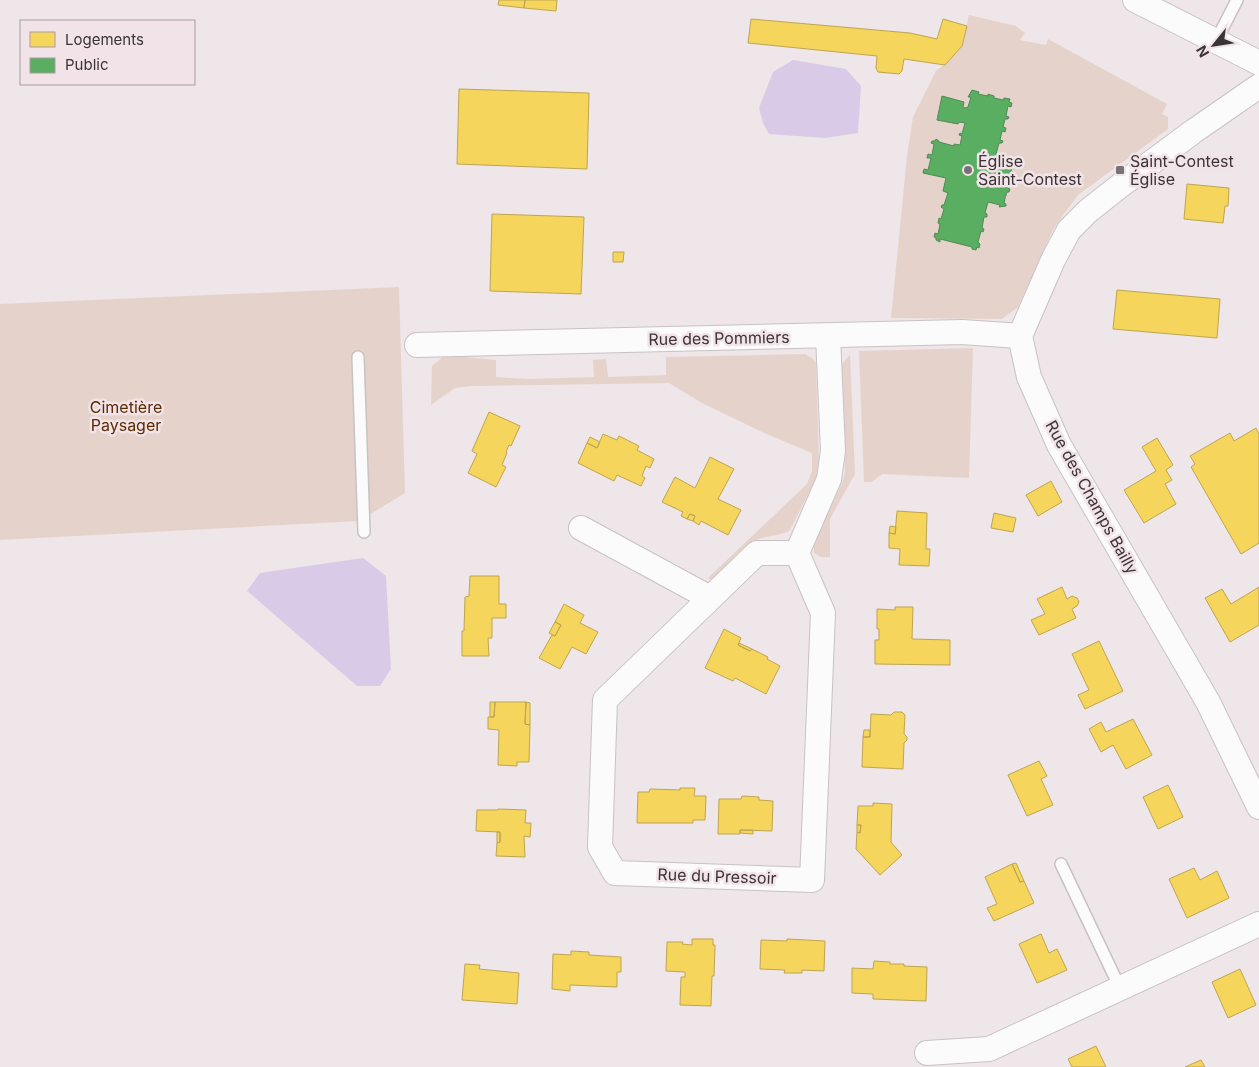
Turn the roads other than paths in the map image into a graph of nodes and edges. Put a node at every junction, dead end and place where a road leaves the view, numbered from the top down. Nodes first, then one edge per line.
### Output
1 (1135, 0) edge
2 (1237, 0) edge
3 (1216, 41) junction
4 (1259, 63) edge
5 (1259, 86) edge
6 (1249, 101) edge
7 (828, 336) junction
8 (1020, 336) junction
9 (417, 345) dead end
10 (358, 357) dead end
11 (581, 528) dead end
12 (364, 532) dead end
13 (797, 553) junction
14 (710, 598) junction
15 (1259, 807) edge
16 (1061, 864) dead end
17 (1259, 924) edge
18 (1120, 988) junction
19 (926, 1053) dead end

1 - 3 street
2 - 3 lane
3 - 4 street
5 - 6 street
6 - 8 street
7 - 8 street, Rue des Pommiers
7 - 9 street, Rue des Pommiers
7 - 13 street
8 - 15 street, Rue des Champs Bailly
10 - 12 lane
11 - 14 street
13 - 14 street, Rue du Pressoir
13 - 14 street, Rue du Pressoir
16 - 18 lane
17 - 18 street
18 - 19 street

